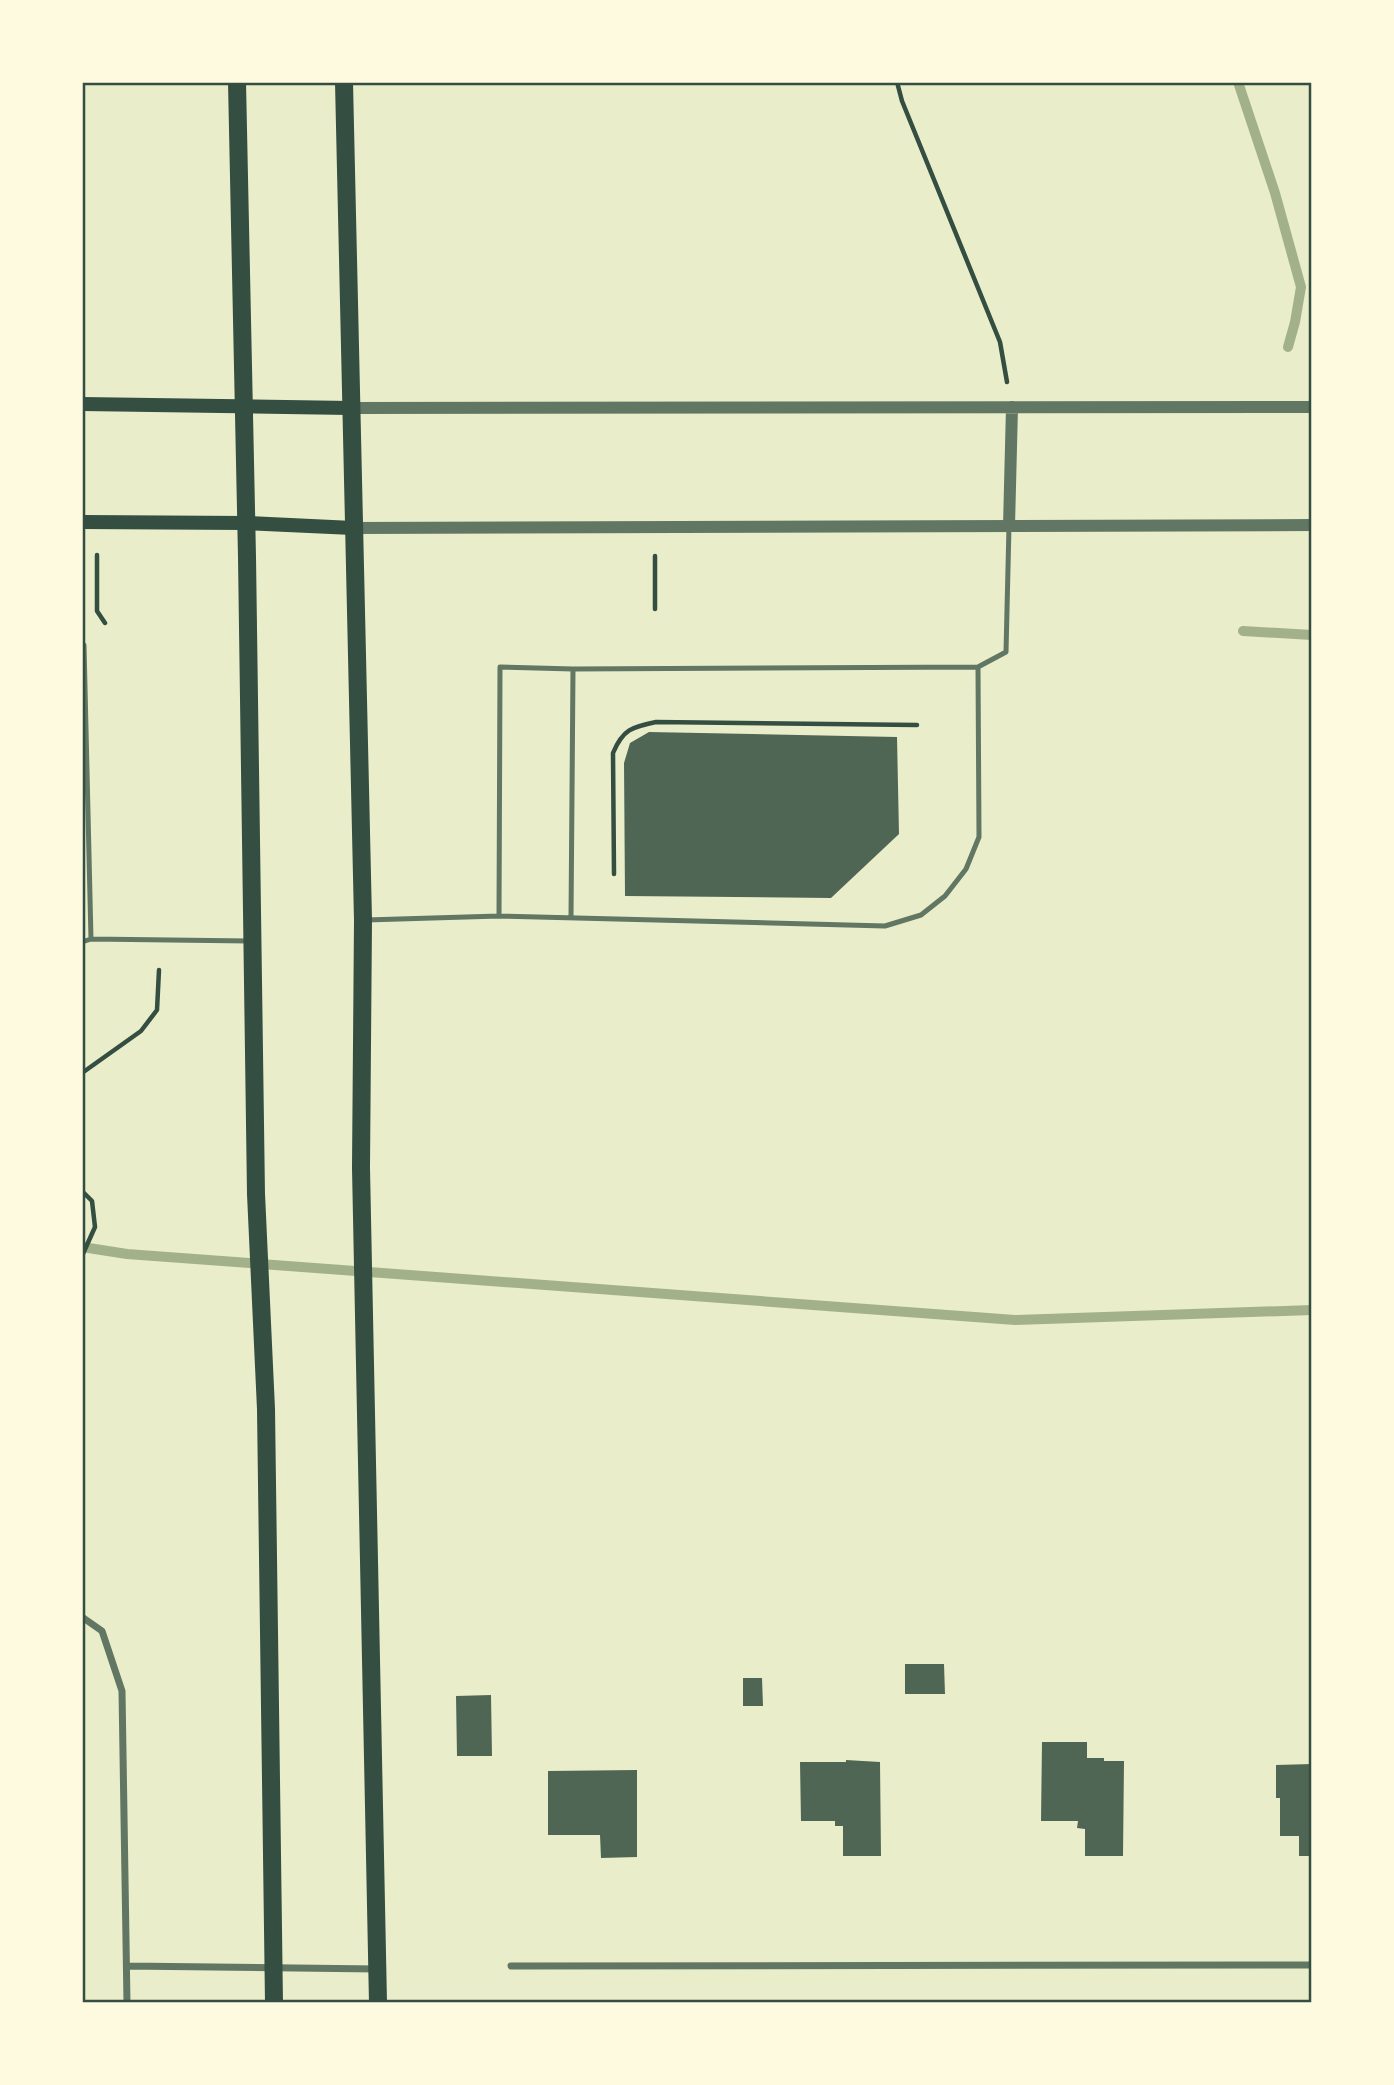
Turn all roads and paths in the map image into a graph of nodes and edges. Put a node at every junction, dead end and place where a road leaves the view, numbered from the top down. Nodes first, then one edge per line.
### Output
1 (237, 82) edge
2 (344, 82) edge
3 (897, 82) edge
4 (82, 404) edge
5 (244, 406) junction
6 (1012, 407) junction
7 (1312, 407) edge
8 (350, 408) junction
9 (82, 522) edge
10 (246, 523) junction
11 (1312, 525) edge
12 (1009, 526) junction
13 (353, 528) junction
14 (97, 555) dead end
15 (655, 556) dead end
16 (655, 609) dead end
17 (105, 623) dead end
18 (82, 645) edge
19 (978, 667) junction
20 (573, 669) junction
21 (917, 725) dead end
22 (614, 874) dead end
23 (499, 916) junction
24 (570, 918) junction
25 (363, 920) junction
26 (91, 939) junction
27 (252, 941) junction
28 (82, 942) edge
29 (159, 970) dead end
30 (82, 1073) edge
31 (82, 1191) edge
32 (83, 1256) edge
33 (82, 1618) edge
34 (1312, 1965) edge
35 (127, 1966) junction
36 (512, 1966) dead end
37 (273, 1968) junction
38 (377, 1969) junction
39 (127, 2003) edge
40 (274, 2003) edge
41 (378, 2003) edge

1 - 5 main road
2 - 8 main road
3 - 6 path
4 - 5 main road
5 - 8 main road
5 - 10 main road
6 - 7 street
6 - 8 street
6 - 12 street
8 - 13 main road
9 - 10 main road
10 - 13 main road
10 - 27 main road
11 - 12 street
12 - 13 street
12 - 19 lane
13 - 25 main road
14 - 17 path
15 - 16 path
18 - 26 lane
19 - 20 lane
19 - 24 lane
20 - 23 lane
20 - 24 lane
21 - 22 path
23 - 24 lane
23 - 25 lane
25 - 38 main road
26 - 27 lane
26 - 28 lane
27 - 37 main road
29 - 30 path
31 - 32 path
33 - 35 street
34 - 36 street
35 - 37 street
35 - 39 street
37 - 38 street
37 - 40 main road
38 - 41 main road

